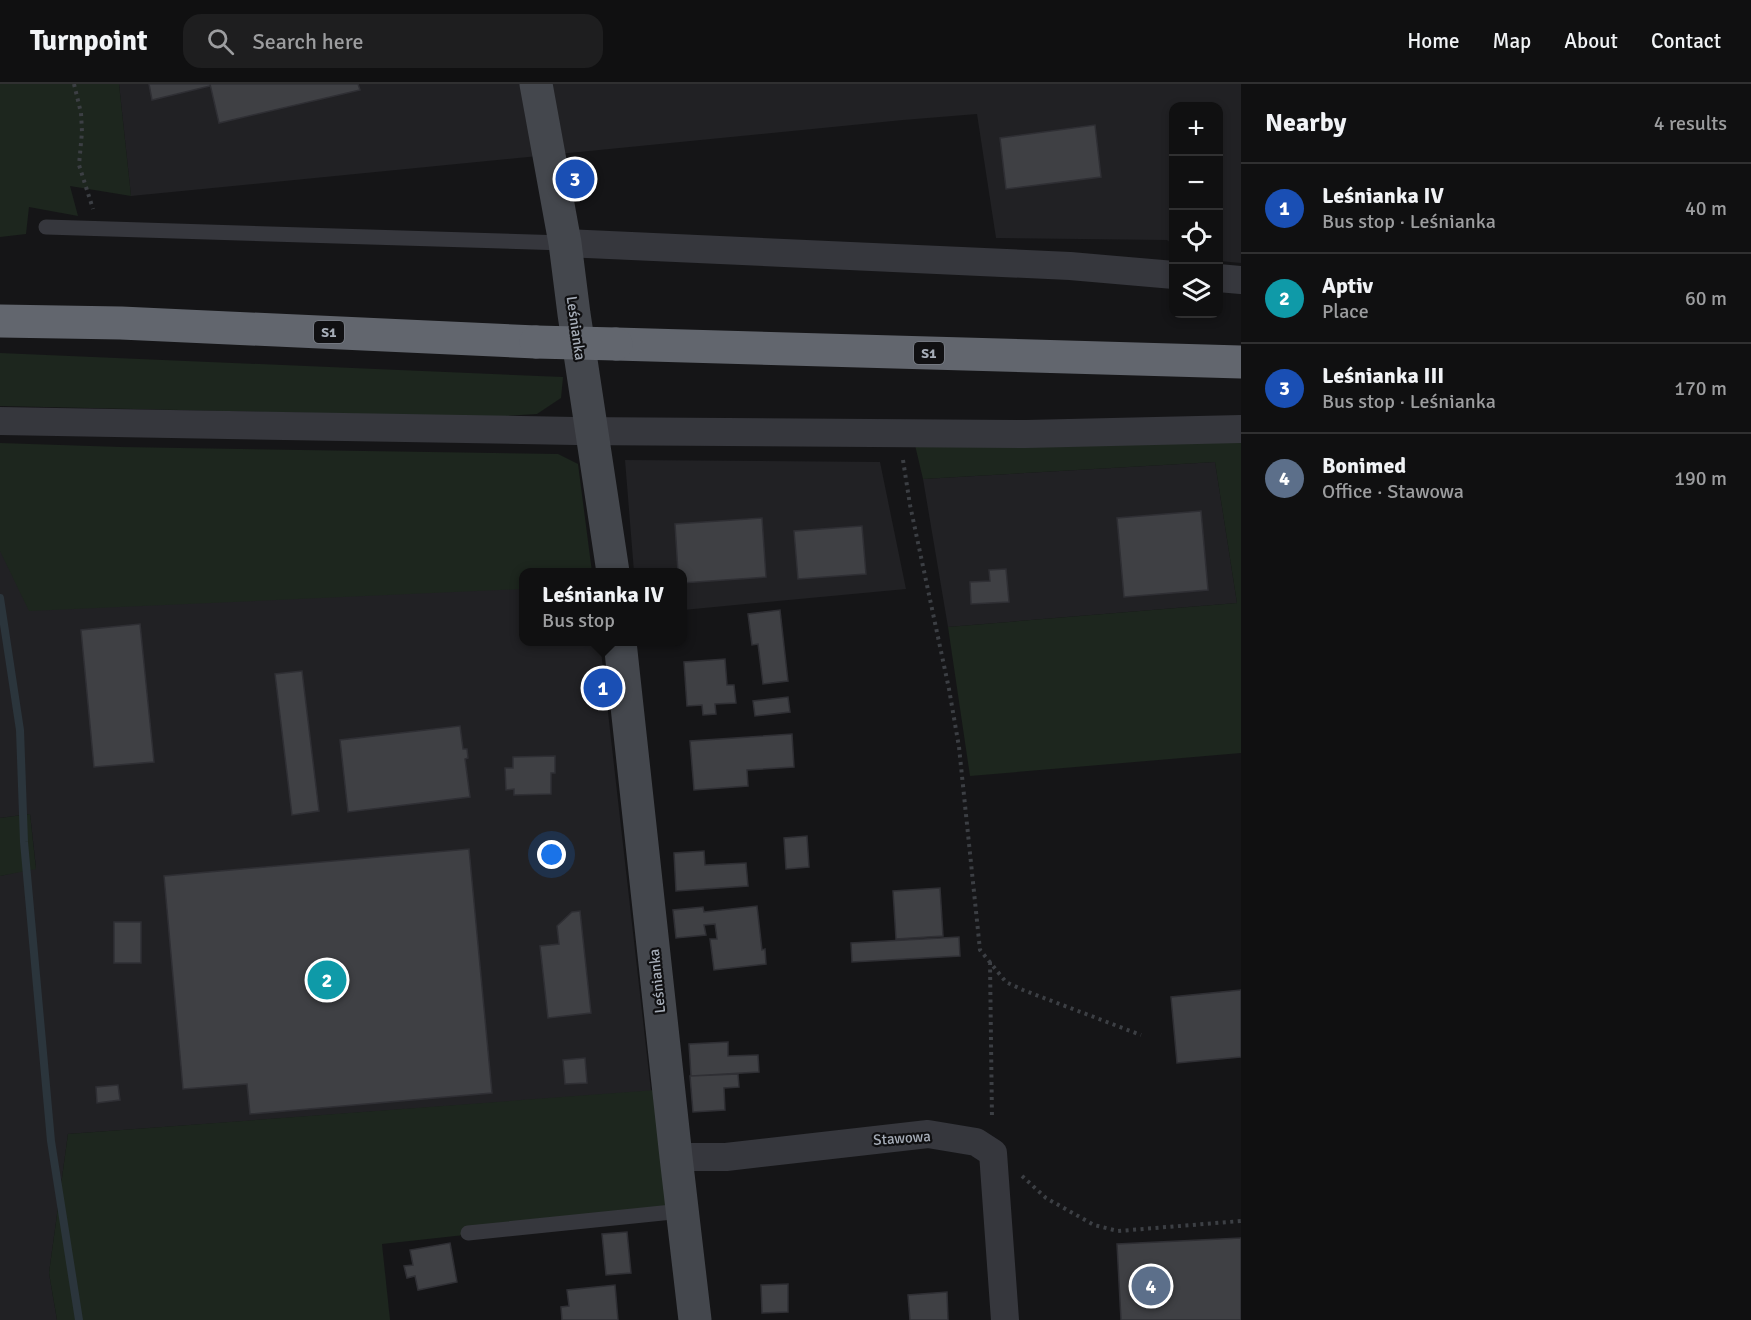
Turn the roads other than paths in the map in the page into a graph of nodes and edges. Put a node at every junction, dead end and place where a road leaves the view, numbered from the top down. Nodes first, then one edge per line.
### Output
1 (536, 84) edge
2 (46, 227) dead end
3 (565, 243) junction
4 (1169, 275) edge
5 (1223, 278) edge
6 (1241, 279) edge
7 (0, 309) edge
8 (0, 321) edge
9 (121, 323) junction
10 (1241, 362) edge
11 (0, 421) edge
12 (1241, 429) edge
13 (591, 431) junction
14 (612, 568) edge
15 (620, 646) edge
16 (676, 1157) junction
17 (682, 1211) junction
18 (468, 1233) dead end
19 (695, 1320) edge
20 (1005, 1320) edge

1 - 3 street, Leśnianka
2 - 3 lane
3 - 4 street
3 - 13 street, Leśnianka
5 - 6 street
7 - 9 highway, S1
8 - 9 highway, S1
9 - 10 highway, S1, bridge
11 - 13 street
12 - 13 street
13 - 14 street, Leśnianka
15 - 16 street, Leśnianka
16 - 17 street, Leśnianka
16 - 20 street, Stawowa
17 - 18 lane
17 - 19 street, Leśnianka

